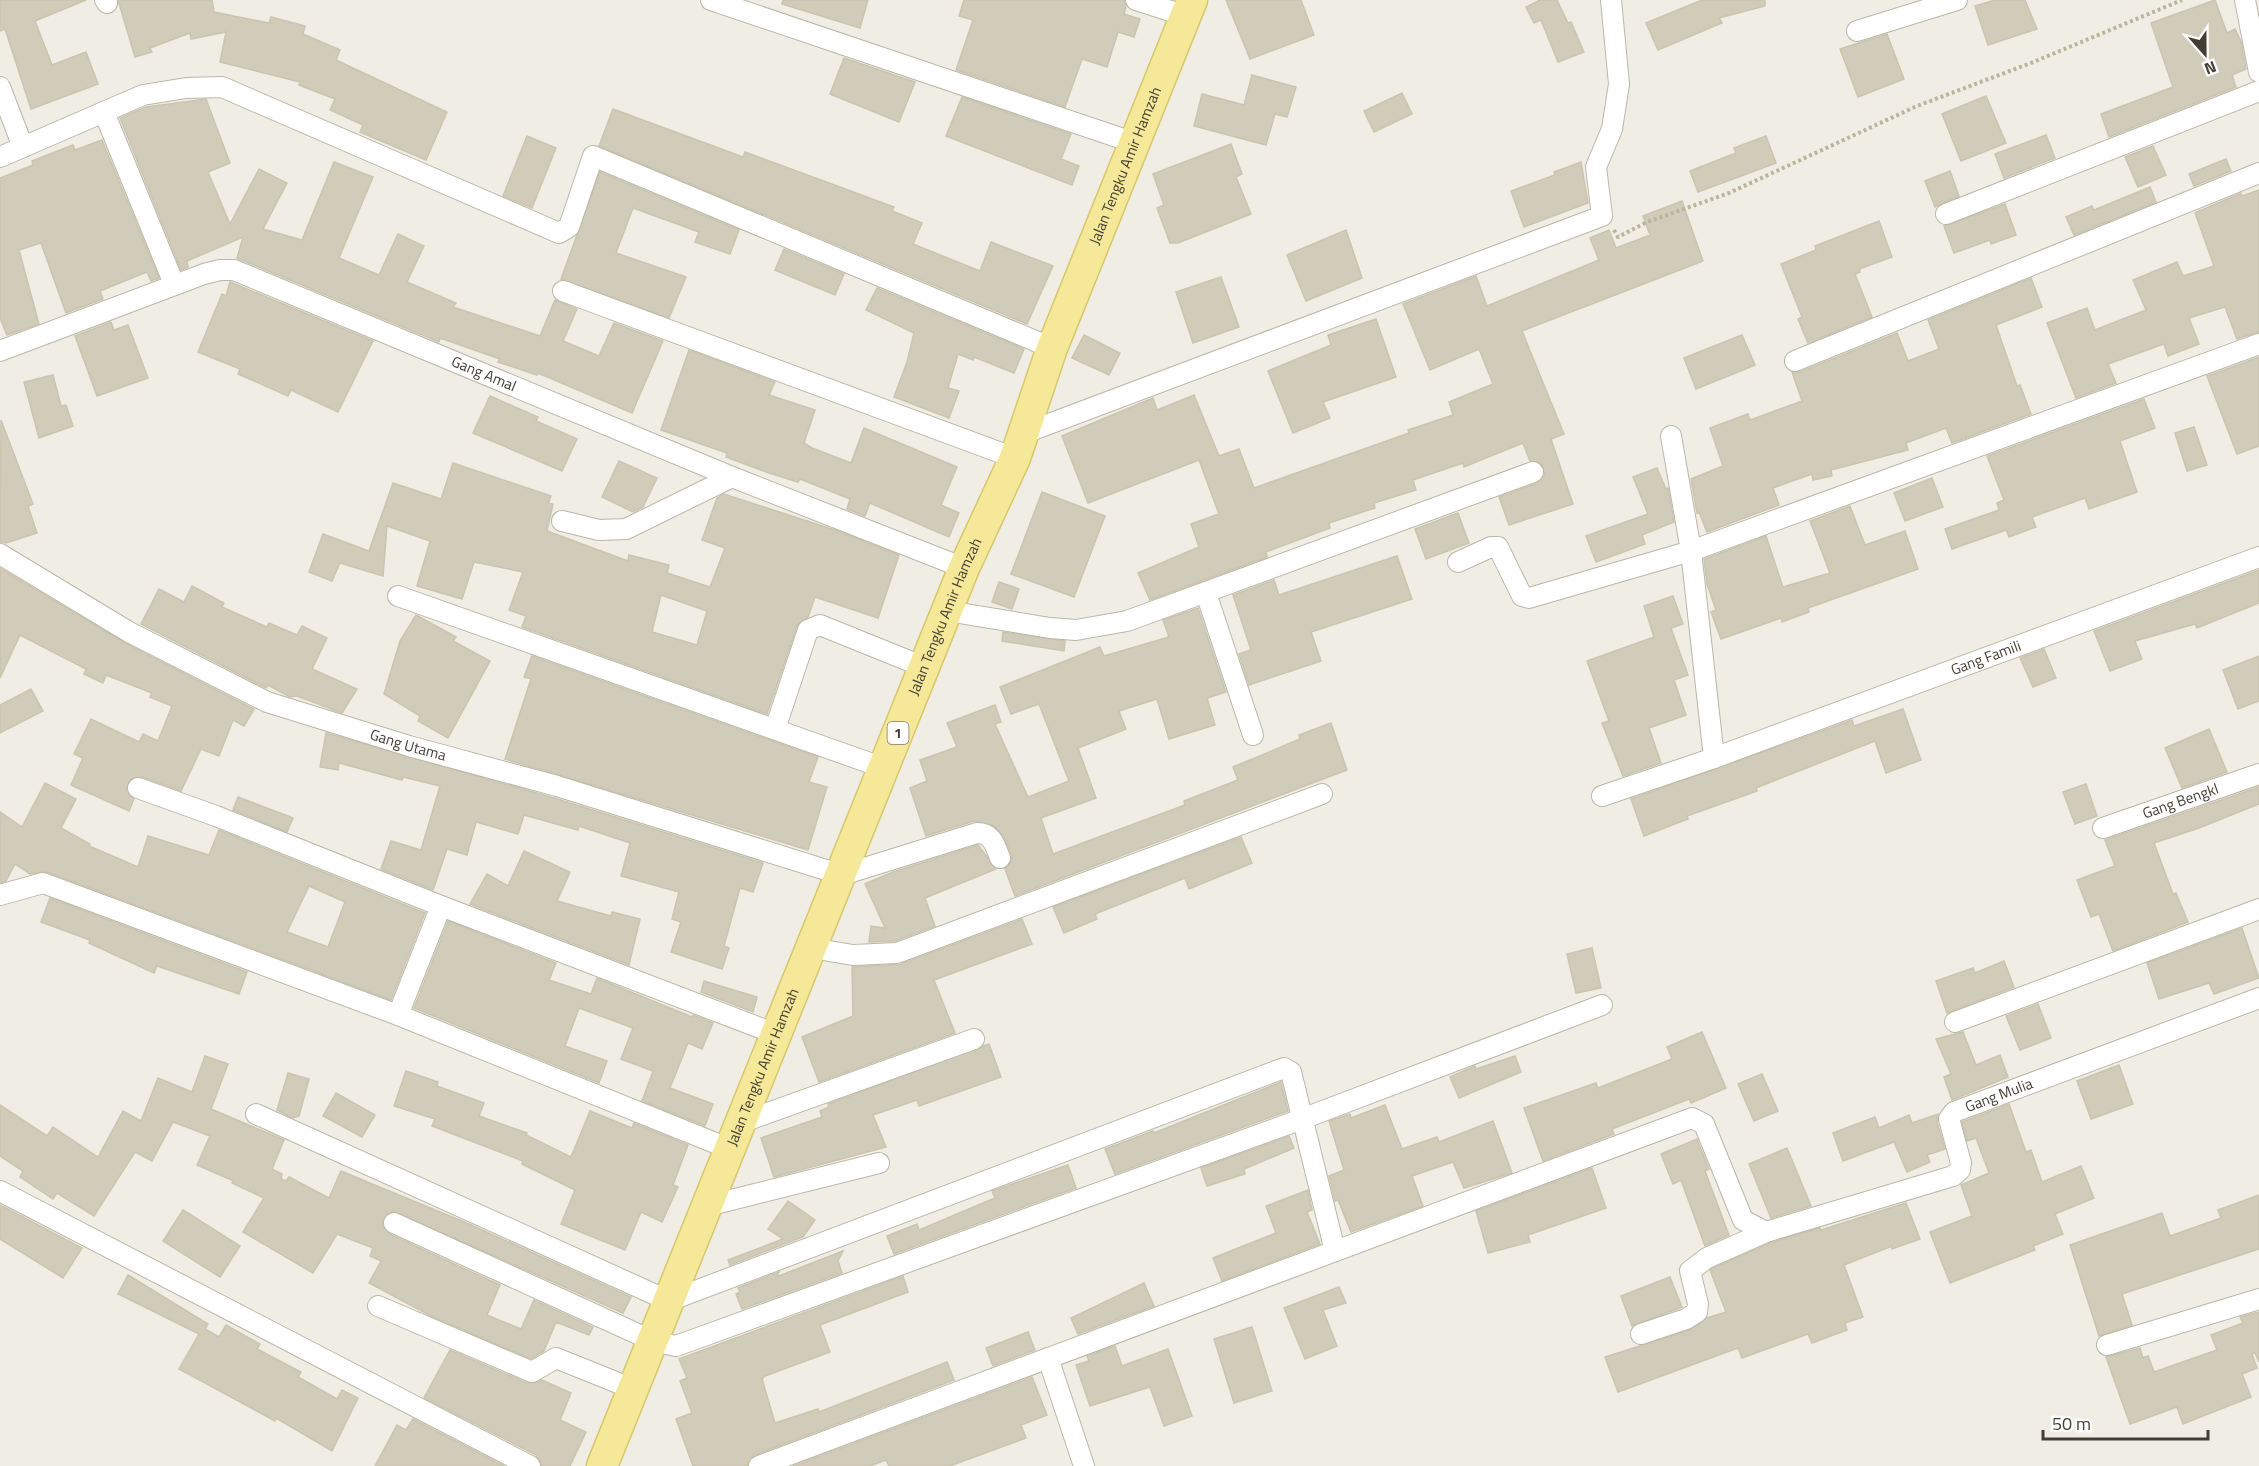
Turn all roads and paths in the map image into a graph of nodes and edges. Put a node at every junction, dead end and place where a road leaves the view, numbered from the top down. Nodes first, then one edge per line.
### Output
1 (711, 0) edge
2 (1136, 0) edge
3 (1611, 0) edge
4 (1957, 0) edge
5 (2182, 0) edge
6 (2246, 0) edge
7 (1189, 8) edge
8 (1857, 31) dead end
9 (2255, 35) edge
10 (2259, 72) edge
11 (0, 87) edge
12 (2259, 91) edge
13 (104, 112) junction
14 (1135, 143) junction
15 (23, 147) junction
16 (0, 157) edge
17 (2259, 173) edge
18 (1946, 214) dead end
19 (1602, 216) junction
20 (174, 285) junction
21 (563, 291) dead end
22 (2259, 344) edge
23 (1053, 348) junction
24 (0, 351) edge
25 (1795, 361) dead end
26 (1671, 436) dead end
27 (1020, 446) junction
28 (1533, 472) dead end
29 (732, 477) junction
30 (562, 521) dead end
31 (1691, 551) junction
32 (0, 554) edge
33 (2259, 557) edge
34 (1458, 562) dead end
35 (964, 568) junction
36 (1206, 593) junction
37 (398, 596) dead end
38 (947, 610) junction
39 (924, 667) junction
40 (775, 729) junction
41 (1253, 735) dead end
42 (1713, 758) junction
43 (884, 768) junction
44 (2259, 774) edge
45 (138, 788) dead end
46 (1322, 794) dead end
47 (1602, 796) dead end
48 (2103, 828) dead end
49 (1000, 858) dead end
50 (842, 875) junction
51 (0, 895) edge
52 (441, 906) junction
53 (2259, 909) edge
54 (811, 948) junction
55 (2259, 998) edge
56 (1602, 1005) dead end
57 (398, 1015) junction
58 (1955, 1022) dead end
59 (776, 1034) junction
60 (974, 1039) dead end
61 (256, 1114) dead end
62 (1302, 1119) junction
63 (735, 1136) junction
64 (879, 1163) dead end
65 (0, 1191) edge
66 (707, 1206) junction
67 (394, 1223) dead end
68 (1766, 1232) junction
69 (1335, 1251) junction
70 (2259, 1299) edge
71 (669, 1301) junction
72 (378, 1306) dead end
73 (1641, 1334) dead end
74 (653, 1341) junction
75 (2107, 1346) dead end
76 (1048, 1358) junction
77 (633, 1389) junction
78 (530, 1466) edge
79 (602, 1466) edge
80 (759, 1466) edge
81 (1084, 1466) edge

1 - 14 street
2 - 7 street
3 - 19 street
4 - 8 street
5 - 19 path
6 - 9 street
7 - 14 main road, Jalan Tengku Amir Hamzah / 1
9 - 10 street
11 - 15 street
12 - 18 street
13 - 15 street
13 - 20 street
13 - 23 street
14 - 23 main road, Jalan Tengku Amir Hamzah / 1
15 - 16 street
17 - 25 street
19 - 27 street
20 - 24 street, Gang Amal
20 - 29 street, Gang Amal
21 - 27 street
22 - 31 street
23 - 27 main road, Jalan Tengku Amir Hamzah / 1
26 - 31 street
27 - 35 main road, Jalan Tengku Amir Hamzah / 1
28 - 36 street
29 - 30 street
29 - 35 street, Gang Amal
31 - 34 street
31 - 42 street
32 - 50 street, Gang Utama
33 - 42 street, Gang Famili
35 - 38 main road, Jalan Tengku Amir Hamzah / 1
36 - 38 street
36 - 41 street
37 - 40 street
38 - 39 main road, Jalan Tengku Amir Hamzah / 1
39 - 40 street
39 - 43 main road, Jalan Tengku Amir Hamzah / 1
40 - 43 street
42 - 47 street, Gang Famili
43 - 50 main road, Jalan Tengku Amir Hamzah / 1
44 - 48 street, Gang Bengkl
45 - 52 street
46 - 54 street
49 - 50 street
50 - 54 main road, Jalan Tengku Amir Hamzah / 1
51 - 57 street
52 - 57 street
52 - 59 street
53 - 58 street
54 - 59 main road, Jalan Tengku Amir Hamzah / 1
55 - 68 street, Gang Mulia
56 - 62 street
57 - 63 street
59 - 63 main road, Jalan Tengku Amir Hamzah / 1
60 - 63 street
61 - 71 street
62 - 69 street
62 - 71 street
62 - 74 street
63 - 66 main road, Jalan Tengku Amir Hamzah / 1
64 - 66 street
65 - 78 street
66 - 71 main road, Jalan Tengku Amir Hamzah / 1
67 - 74 street
68 - 69 street
68 - 73 street
69 - 76 street
70 - 75 street
71 - 74 main road, Jalan Tengku Amir Hamzah / 1
72 - 77 street
74 - 77 main road, Jalan Tengku Amir Hamzah / 1
76 - 80 street
76 - 81 street
77 - 79 main road, Jalan Tengku Amir Hamzah / 1

